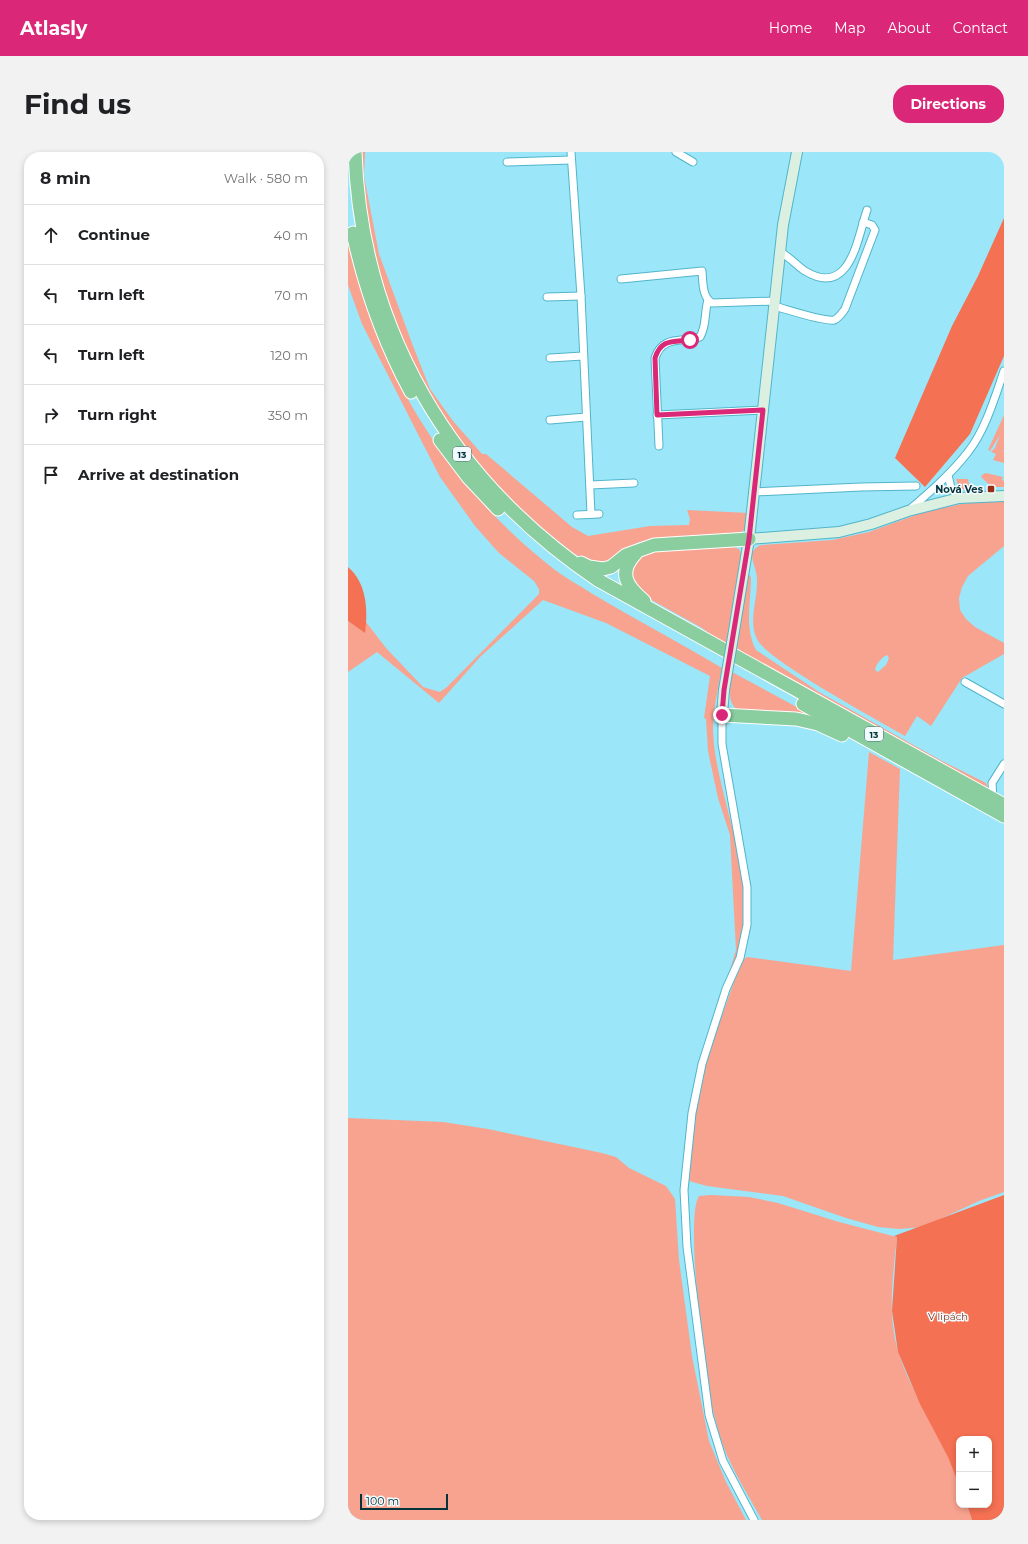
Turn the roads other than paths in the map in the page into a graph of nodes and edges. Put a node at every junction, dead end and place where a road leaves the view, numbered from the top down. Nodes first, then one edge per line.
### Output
1 (354, 152) edge
2 (571, 152) edge
3 (676, 152) edge
4 (797, 152) edge
5 (571, 160) junction
6 (507, 162) dead end
7 (693, 162) dead end
8 (348, 192) edge
9 (867, 210) dead end
10 (863, 222) junction
11 (780, 252) junction
12 (621, 279) dead end
13 (580, 296) junction
14 (547, 297) dead end
15 (708, 300) junction
16 (775, 303) junction
17 (583, 356) junction
18 (550, 358) dead end
19 (1004, 371) edge
20 (763, 410) junction
21 (657, 415) junction
22 (586, 417) junction
23 (550, 420) dead end
24 (659, 446) dead end
25 (948, 475) junction
26 (634, 483) dead end
27 (486, 484) junction
28 (590, 485) junction
29 (916, 486) dead end
30 (754, 492) junction
31 (1004, 496) edge
32 (959, 498) junction
33 (908, 510) junction
34 (577, 515) dead end
35 (749, 539) junction
36 (638, 550) junction
37 (719, 648) junction
38 (965, 682) dead end
39 (1004, 704) edge
40 (722, 715) junction
41 (894, 756) junction
42 (1004, 764) edge
43 (998, 802) edge
44 (1004, 816) edge
45 (754, 1520) edge

1 - 27 highway, 13
2 - 5 street
3 - 7 street
4 - 11 street
5 - 6 street
5 - 13 street
8 - 41 highway, 13
9 - 10 street
10 - 11 street
10 - 16 street
11 - 16 street
12 - 15 street
13 - 14 street
13 - 17 street
15 - 16 street
15 - 21 street
16 - 20 street
17 - 18 street
17 - 22 street
19 - 25 street
20 - 21 street
20 - 30 street
21 - 24 street
22 - 23 street
22 - 28 street
25 - 32 street
25 - 33 street
26 - 28 street
27 - 36 highway
27 - 37 highway, 13
28 - 34 street
29 - 30 street
30 - 35 street
31 - 32 street
32 - 33 street
33 - 35 street
35 - 36 highway
35 - 40 street, bridge
36 - 37 highway
37 - 43 highway, 13
38 - 39 street
40 - 41 highway
40 - 45 street
41 - 44 highway, 13
42 - 43 street

